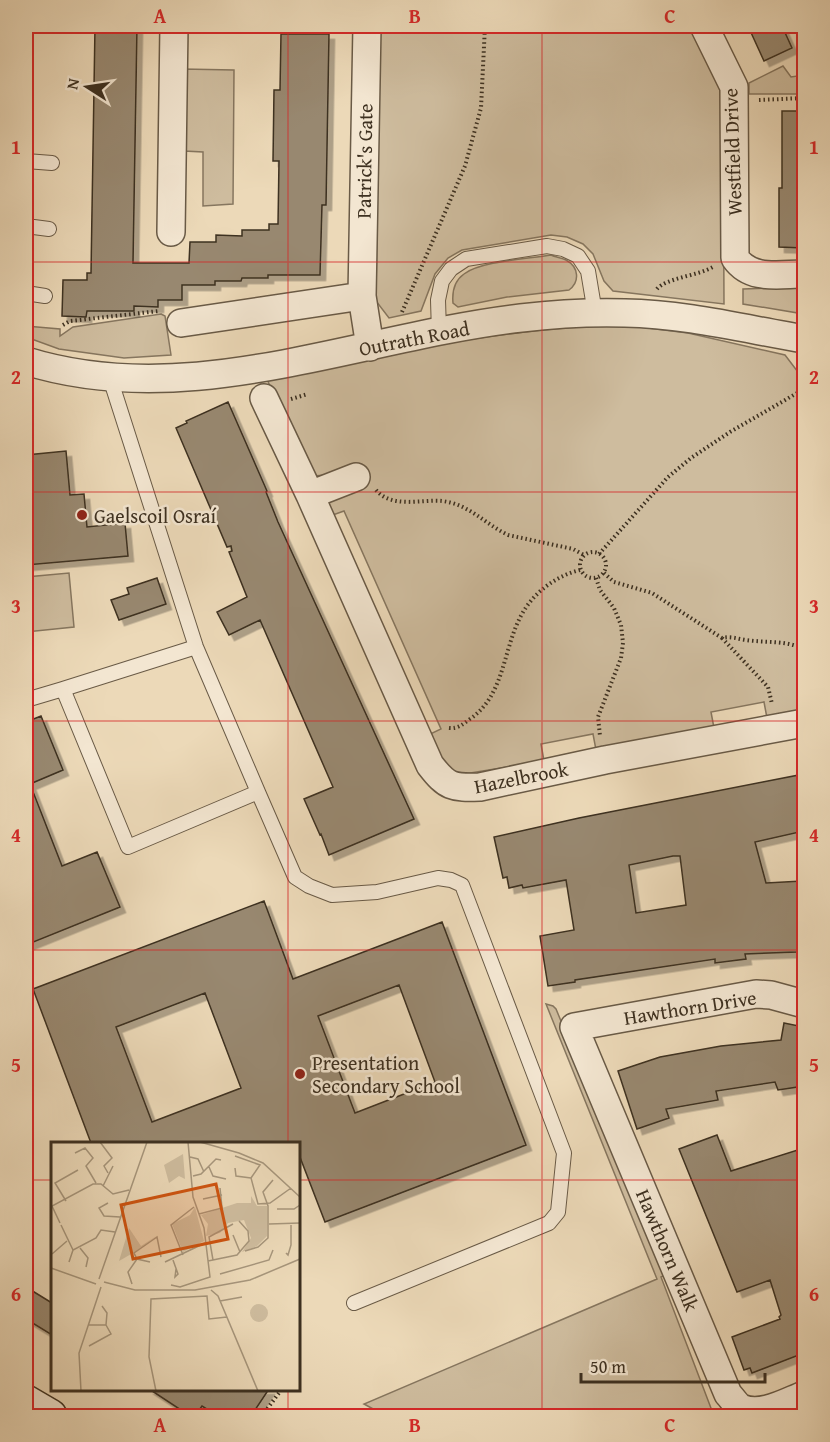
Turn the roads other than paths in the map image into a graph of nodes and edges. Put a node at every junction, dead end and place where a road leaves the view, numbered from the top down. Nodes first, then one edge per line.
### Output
1 (174, 26) edge
2 (367, 26) edge
3 (704, 26) edge
4 (26, 161) edge
5 (52, 164) dead end
6 (26, 226) edge
7 (49, 229) dead end
8 (171, 232) dead end
9 (804, 274) edge
10 (26, 293) edge
11 (45, 296) dead end
12 (362, 296) junction
13 (595, 313) junction
14 (181, 323) road end
15 (439, 332) junction
16 (804, 339) edge
17 (370, 346) junction
18 (26, 361) edge
19 (110, 378) junction
20 (264, 398) dead end
21 (361, 485) road end
22 (310, 495) junction
23 (196, 647) junction
24 (63, 689) junction
25 (26, 700) edge
26 (804, 723) edge
27 (258, 792) junction
28 (804, 1004) edge
29 (574, 1027) joint
30 (354, 1303) dead end
31 (804, 1395) edge
32 (26, 1402) edge
33 (50, 1416) edge

1 - 8 street
2 - 12 street, Patrick's Gate
3 - 9 street, Westfield Drive
4 - 5 lane
6 - 7 lane
10 - 11 lane
12 - 14 street
12 - 17 street, Patrick's Gate
13 - 15 street, Outrath Road
13 - 15 lane
13 - 16 street, Outrath Road
15 - 17 street, Outrath Road
17 - 19 street, Outrath Road
18 - 19 street, Outrath Road
19 - 23 lane
20 - 22 street, Hazelbrook
21 - 22 street
22 - 26 street, Hazelbrook
23 - 24 lane
23 - 27 lane
24 - 25 lane
24 - 27 lane
27 - 30 lane
28 - 29 street, Hawthorn Drive
29 - 31 street, Hawthorn Walk
32 - 33 main road

